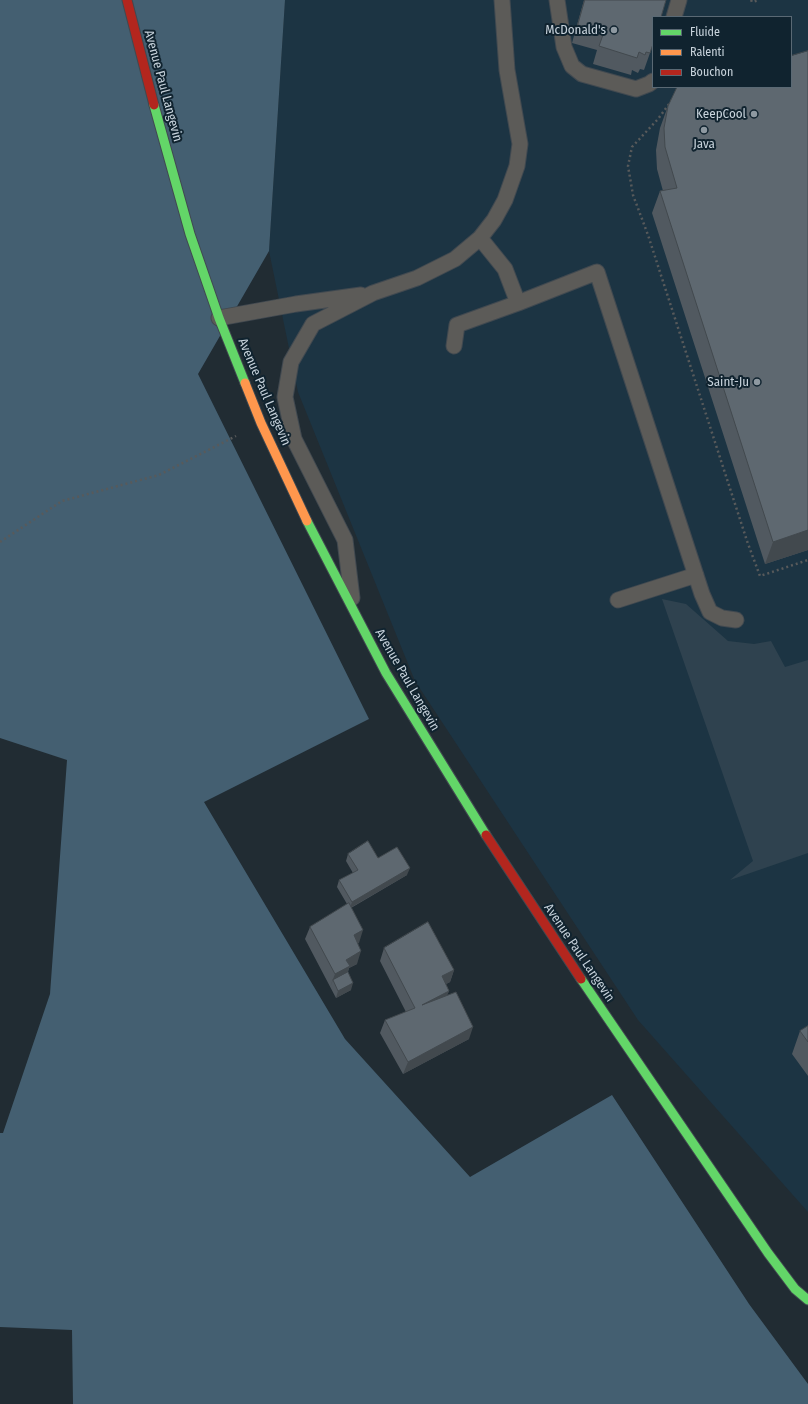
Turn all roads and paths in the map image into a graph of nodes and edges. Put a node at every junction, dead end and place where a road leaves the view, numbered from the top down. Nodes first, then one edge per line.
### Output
1 (127, 0) edge
2 (502, 0) edge
3 (557, 0) edge
4 (679, 0) edge
5 (751, 0) edge
6 (759, 0) edge
7 (674, 16) edge
8 (652, 82) edge
9 (674, 98) edge
10 (480, 238) junction
11 (373, 293) junction
12 (518, 302) junction
13 (219, 318) junction
14 (454, 346) dead end
15 (261, 423) junction
16 (0, 542) edge
17 (808, 560) edge
18 (696, 575) junction
19 (618, 600) dead end
20 (353, 611) junction
21 (736, 620) dead end
22 (808, 1300) edge

1 - 13 main road, Avenue Paul Langevin
2 - 10 lane
3 - 8 lane
4 - 7 lane
5 - 6 path
9 - 17 path
10 - 11 lane
10 - 12 lane
11 - 13 lane
11 - 20 lane
12 - 14 lane
12 - 18 lane
13 - 15 main road, Avenue Paul Langevin
15 - 16 path
15 - 20 main road, Avenue Paul Langevin
18 - 19 lane
18 - 21 lane
20 - 22 main road, Avenue Paul Langevin

